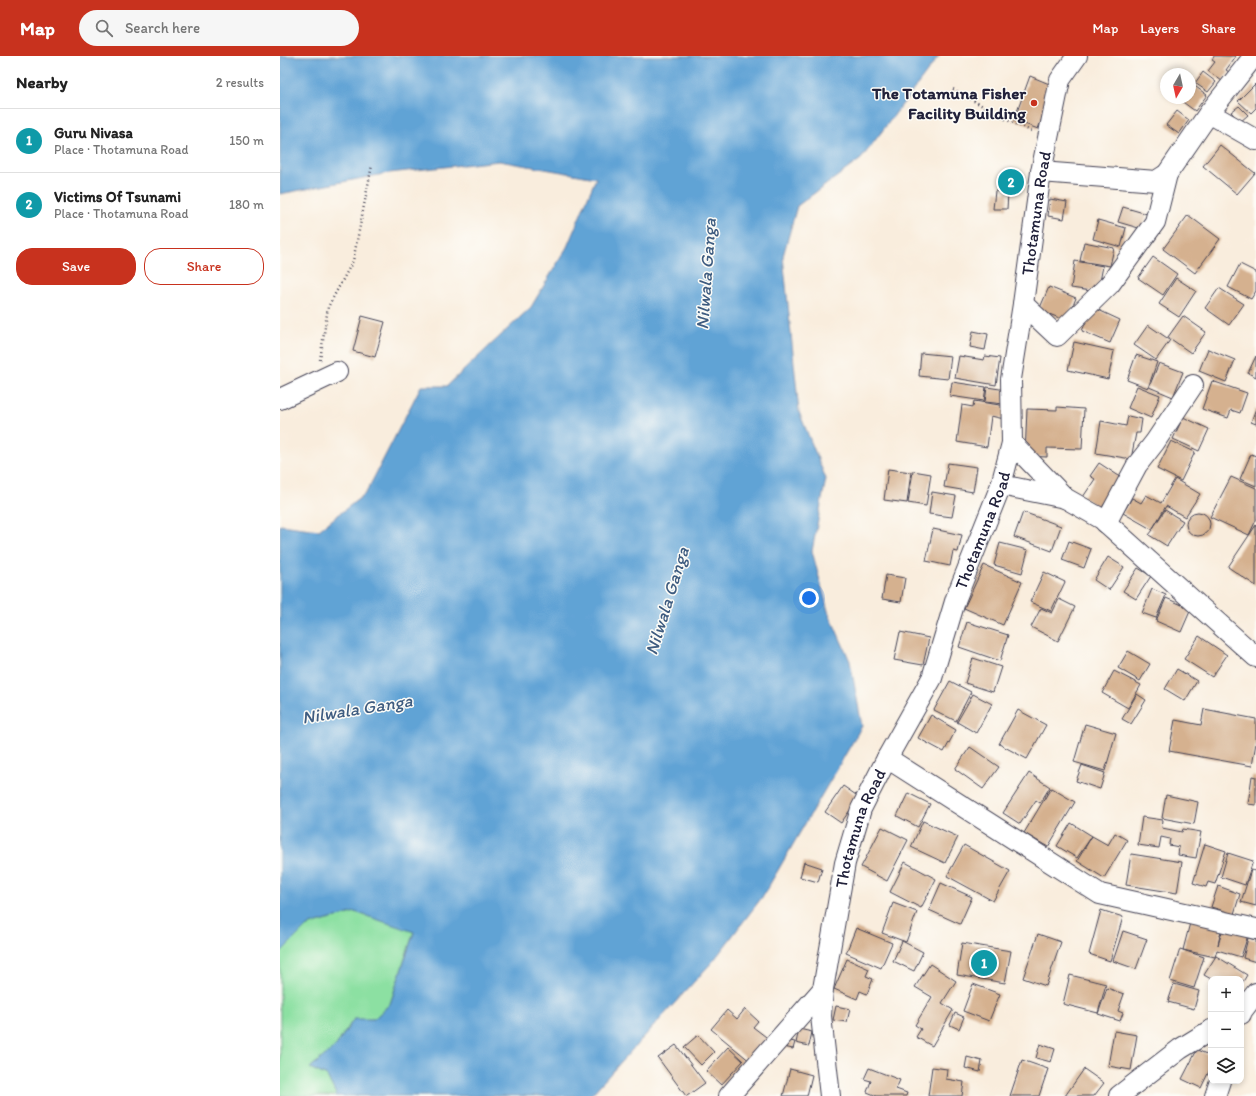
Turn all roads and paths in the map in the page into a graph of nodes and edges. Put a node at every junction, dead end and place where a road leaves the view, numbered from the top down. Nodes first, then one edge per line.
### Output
1 (1077, 56) edge
2 (1254, 56) edge
3 (953, 89) dead end
4 (1209, 113) junction
5 (1048, 138) junction
6 (1256, 140) edge
7 (372, 165) dead end
8 (1041, 172) junction
9 (1167, 174) junction
10 (1023, 304) junction
11 (337, 372) dead end
12 (316, 382) junction
13 (1193, 385) dead end
14 (280, 399) edge
15 (1012, 443) junction
16 (1001, 485) junction
17 (1065, 498) junction
18 (1106, 523) junction
19 (1256, 657) edge
20 (887, 758) junction
21 (1256, 929) edge
22 (823, 989) junction
23 (1256, 993) edge
24 (1244, 1008) edge
25 (1208, 1032) edge
26 (1219, 1084) edge
27 (729, 1096) edge
28 (830, 1096) edge
29 (1119, 1096) edge
30 (1215, 1096) edge

1 - 5 street, Thotamuna Road
2 - 4 street
3 - 5 path
4 - 6 street
4 - 9 street
5 - 8 street, Thotamuna Road
7 - 12 path
8 - 9 street
8 - 10 street, Thotamuna Road
9 - 10 street
10 - 15 street, Thotamuna Road
11 - 12 street
12 - 14 street
13 - 18 street
15 - 16 street, Thotamuna Road
15 - 17 street
16 - 17 street
16 - 20 street, Thotamuna Road
17 - 18 street
18 - 19 street
20 - 21 street
20 - 22 street, Thotamuna Road
22 - 27 street
22 - 28 street, Thotamuna Road
23 - 24 street
25 - 29 street
26 - 30 street

